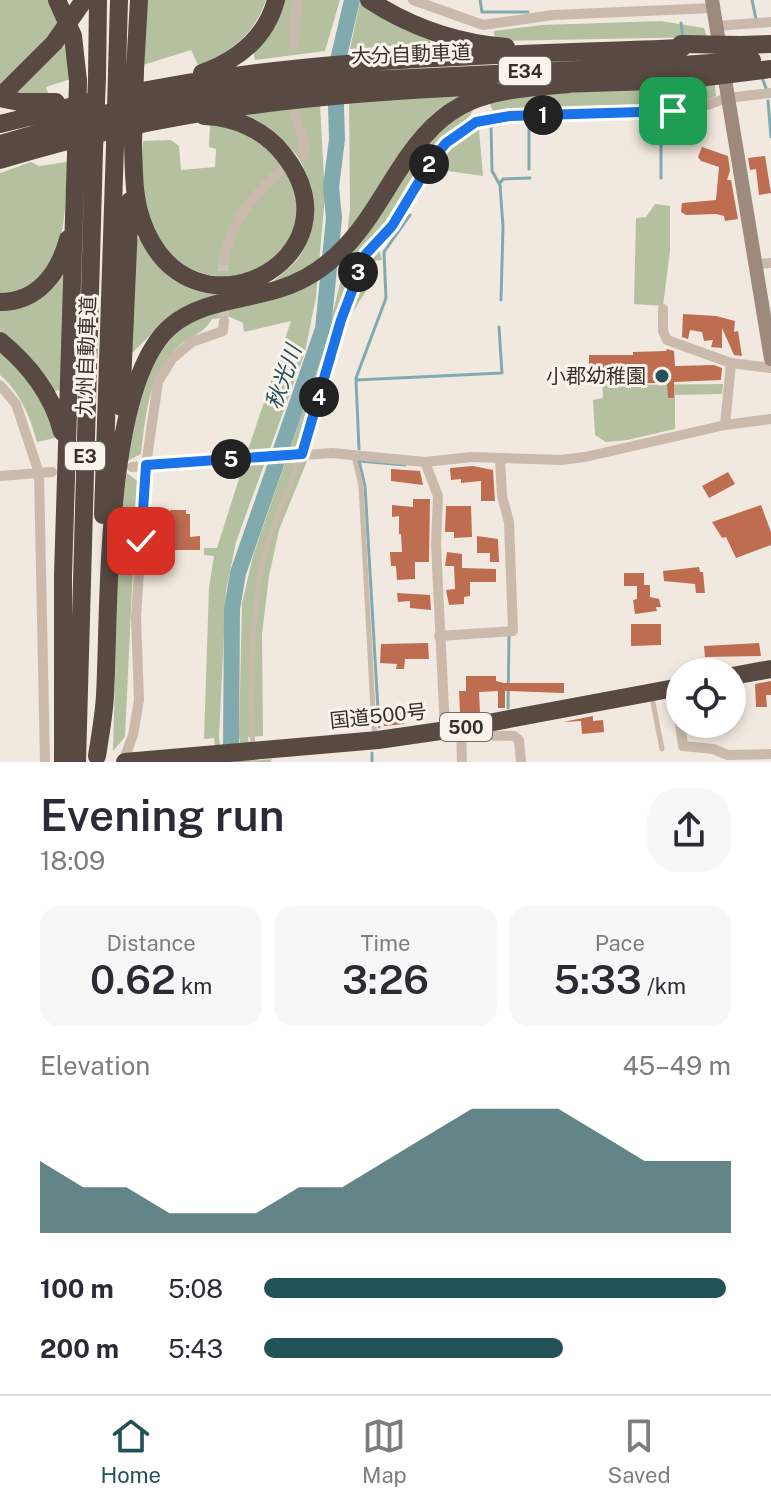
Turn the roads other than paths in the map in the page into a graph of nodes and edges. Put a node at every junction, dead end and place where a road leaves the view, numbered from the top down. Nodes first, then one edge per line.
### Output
1 (57, 0) edge
2 (83, 0) edge
3 (98, 0) edge
4 (119, 0) edge
5 (137, 0) edge
6 (276, 0) edge
7 (297, 0) edge
8 (369, 0) edge
9 (413, 0) edge
10 (713, 4) edge
11 (771, 22) edge
12 (716, 26) junction
13 (771, 44) edge
14 (294, 47) dead end
15 (682, 59) junction
16 (771, 59) edge
17 (771, 69) edge
18 (126, 72) junction
19 (366, 72) junction
20 (312, 76) junction
21 (189, 77) junction
22 (78, 81) junction
23 (570, 84) junction
24 (149, 89) junction
25 (771, 93) edge
26 (0, 97) edge
27 (727, 98) junction
28 (483, 105) dead end
29 (104, 107) junction
30 (294, 112) dead end
31 (161, 118) junction
32 (485, 119) junction
33 (0, 123) edge
34 (0, 144) edge
35 (124, 144) junction
36 (90, 146) junction
37 (27, 152) junction
38 (304, 155) dead end
39 (0, 162) edge
40 (278, 173) dead end
41 (366, 254) joint
42 (223, 261) tunnel mouth
43 (764, 264) edge
44 (0, 302) edge
45 (663, 309) dead end
46 (224, 321) dead end
47 (0, 341) edge
48 (771, 359) edge
49 (731, 363) junction
50 (771, 368) edge
51 (0, 385) edge
52 (771, 419) edge
53 (725, 425) junction
54 (300, 454) junction
55 (354, 455) junction
56 (500, 458) junction
57 (425, 462) junction
58 (146, 465) junction
59 (132, 467) dead end
60 (59, 469) junction
61 (39, 473) junction
62 (0, 476) edge
63 (118, 480) junction
64 (439, 636) junction
65 (771, 669) edge
66 (746, 673) edge
67 (666, 689) edge
68 (651, 692) junction
69 (453, 729) junction
70 (682, 738) edge
71 (378, 740) junction
72 (662, 749) dead end
73 (253, 753) edge
74 (771, 754) edge
75 (728, 758) edge
76 (97, 759) edge
77 (45, 762) edge
78 (63, 762) edge
79 (77, 762) edge
80 (124, 762) edge
81 (462, 762) edge
82 (521, 762) edge

1 - 22 highway
2 - 22 highway
2 - 26 highway, bridge
3 - 36 highway, 九州自動車道 / E3, bridge
4 - 18 highway, 九州自動車道 / E3
5 - 18 highway
6 - 21 highway
7 - 14 street
8 - 15 highway
9 - 10 street
10 - 12 street
11 - 12 street
12 - 27 street
13 - 15 highway, 大分自動車道 / E34, bridge
15 - 16 highway, 大分自動車道 / E34, bridge
15 - 17 highway, bridge
15 - 19 highway, 大分自動車道 / E34
15 - 19 highway, 大分自動車道 / E34
15 - 23 highway
18 - 35 highway, 九州自動車道 / E3, bridge
19 - 20 highway, 大分自動車道 / E34
19 - 23 highway
20 - 21 highway
20 - 24 highway, 大分自動車道 / E34
20 - 29 highway, 大分自動車道 / E34
20 - 31 highway
21 - 24 highway
21 - 26 highway
22 - 36 highway, bridge
23 - 63 highway
24 - 29 highway, 大分自動車道 / E34
25 - 27 street
27 - 32 street
27 - 43 street
28 - 32 street
29 - 33 highway, E34
29 - 34 highway, E34
30 - 38 street
31 - 36 highway
31 - 37 highway
32 - 41 street
35 - 36 highway
35 - 63 highway
35 - 76 highway, 九州自動車道 / E3
36 - 37 highway
36 - 39 highway
36 - 44 highway
36 - 60 highway
36 - 79 highway, 九州自動車道 / E3
37 - 39 highway
40 - 42 street
41 - 54 lane
43 - 48 street
45 - 49 street
46 - 58 street
47 - 60 highway
49 - 50 street
49 - 53 street
51 - 61 street
52 - 53 street
53 - 56 street
54 - 55 street
54 - 58 street
54 - 73 lane
55 - 57 street
55 - 71 lane
56 - 57 street
56 - 64 street
57 - 64 street
58 - 59 street
58 - 80 street
60 - 61 street
60 - 78 highway
61 - 62 street
61 - 77 street
63 - 76 highway
64 - 69 street
65 - 66 highway
67 - 68 highway, 国道500号 / 500
68 - 69 highway, 国道500号 / 500
68 - 72 lane
69 - 71 highway, 国道500号 / 500
69 - 81 street
69 - 82 street
70 - 75 street
71 - 73 highway, 国道500号 / 500
73 - 80 highway, 国道500号 / 500
74 - 75 street

